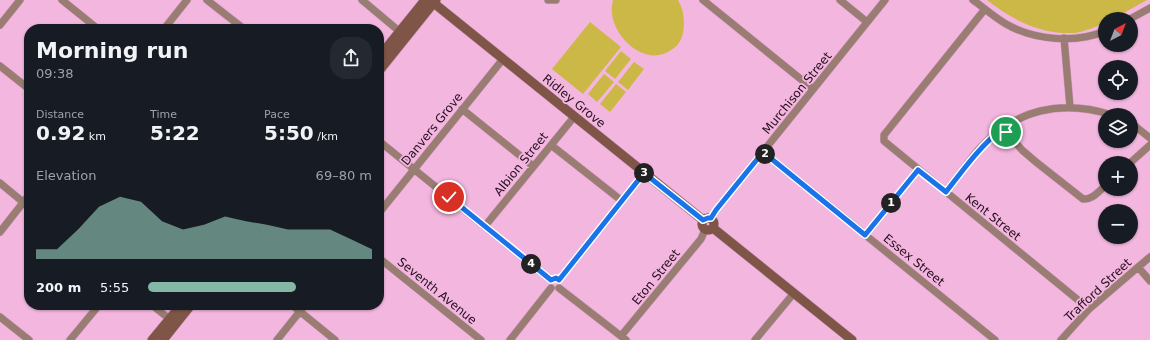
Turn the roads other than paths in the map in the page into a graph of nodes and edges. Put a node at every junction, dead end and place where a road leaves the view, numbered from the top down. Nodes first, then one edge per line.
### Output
1 (20, 0) edge
2 (62, 0) edge
3 (187, 0) edge
4 (207, 0) edge
5 (362, 0) edge
6 (548, 0) edge
7 (556, 0) edge
8 (703, 0) edge
9 (840, 0) edge
10 (885, 0) edge
11 (973, 0) edge
12 (431, 1) edge
13 (1150, 8) edge
14 (985, 9) junction
15 (1138, 15) edge
16 (868, 22) junction
17 (92, 24) edge
18 (168, 24) edge
19 (238, 24) edge
20 (0, 25) edge
21 (399, 31) junction
22 (1098, 33) edge
23 (1064, 38) junction
24 (404, 40) junction
25 (384, 50) edge
26 (503, 59) junction
27 (384, 65) edge
28 (0, 66) edge
29 (24, 85) edge
30 (813, 89) junction
31 (1070, 107) junction
32 (462, 109) junction
33 (1098, 111) edge
34 (574, 116) junction
35 (1003, 128) junction
36 (1138, 129) edge
37 (1150, 138) edge
38 (384, 145) edge
39 (551, 145) junction
40 (1150, 145) edge
41 (763, 152) junction
42 (1138, 156) edge
43 (533, 166) junction
44 (414, 169) junction
45 (918, 170) junction
46 (644, 173) junction
47 (0, 183) edge
48 (946, 192) junction
49 (1098, 192) edge
50 (622, 201) junction
51 (24, 202) edge
52 (24, 206) edge
53 (384, 207) edge
54 (707, 219) junction
55 (485, 226) junction
56 (709, 229) junction
57 (0, 232) edge
58 (865, 235) junction
59 (1150, 256) edge
60 (384, 262) edge
61 (1138, 267) junction
62 (551, 280) junction
63 (559, 280) junction
64 (1150, 281) edge
65 (551, 288) junction
66 (559, 288) junction
67 (794, 293) junction
68 (1089, 309) junction
69 (95, 310) edge
70 (159, 310) edge
71 (178, 310) edge
72 (185, 310) edge
73 (300, 311) joint
74 (0, 317) edge
75 (173, 321) junction
76 (623, 338) edge
77 (29, 340) edge
78 (70, 340) edge
79 (152, 340) edge
80 (163, 340) edge
81 (277, 340) edge
82 (335, 340) edge
83 (481, 340) edge
84 (510, 340) edge
85 (755, 340) edge
86 (852, 340) edge
87 (995, 340) edge
88 (1061, 340) edge

1 - 20 street
2 - 17 street
3 - 18 street
4 - 19 street
5 - 21 street
6 - 7 street
8 - 30 street
9 - 16 street
10 - 16 street, Murchison Street
11 - 14 street
12 - 21 street
12 - 24 street
12 - 26 street, Ridley Grove
13 - 15 street
14 - 23 street
14 - 45 street, Kent Street
16 - 30 street, Murchison Street
21 - 24 street
21 - 25 street
22 - 23 street
23 - 31 street
24 - 27 street
26 - 32 street, Danvers Grove
26 - 34 street, Ridley Grove
28 - 29 street
30 - 41 street, Murchison Street
31 - 33 street
31 - 35 street
32 - 43 street
32 - 44 street, Danvers Grove
34 - 39 street, Albion Street
34 - 46 street, Ridley Grove
35 - 48 street
35 - 49 street
36 - 37 street
38 - 44 street
39 - 43 street, Albion Street
39 - 50 street
40 - 42 street
41 - 54 street, Murchison Street
41 - 58 street, Essex Street
43 - 55 street, Albion Street
44 - 53 street, Danvers Grove
44 - 55 street
45 - 48 street, Kent Street
45 - 58 street
46 - 50 street
46 - 54 street, Ridley Grove
47 - 51 street
48 - 68 street, Kent Street
50 - 63 street
52 - 57 street
54 - 56 street
55 - 62 street
56 - 67 street
56 - 76 street, Eton Street
58 - 87 street, Essex Street
59 - 61 street, Trafford Street
60 - 83 street, Seventh Avenue
61 - 64 street
61 - 68 street, Trafford Street
62 - 63 street
62 - 65 street
63 - 66 street
65 - 66 street
65 - 84 street
66 - 76 street
67 - 85 street
67 - 86 street
68 - 88 street, Trafford Street
69 - 78 street
70 - 75 street
71 - 75 street
72 - 75 street
73 - 81 street
73 - 82 street
74 - 77 street
75 - 79 street
75 - 80 street

